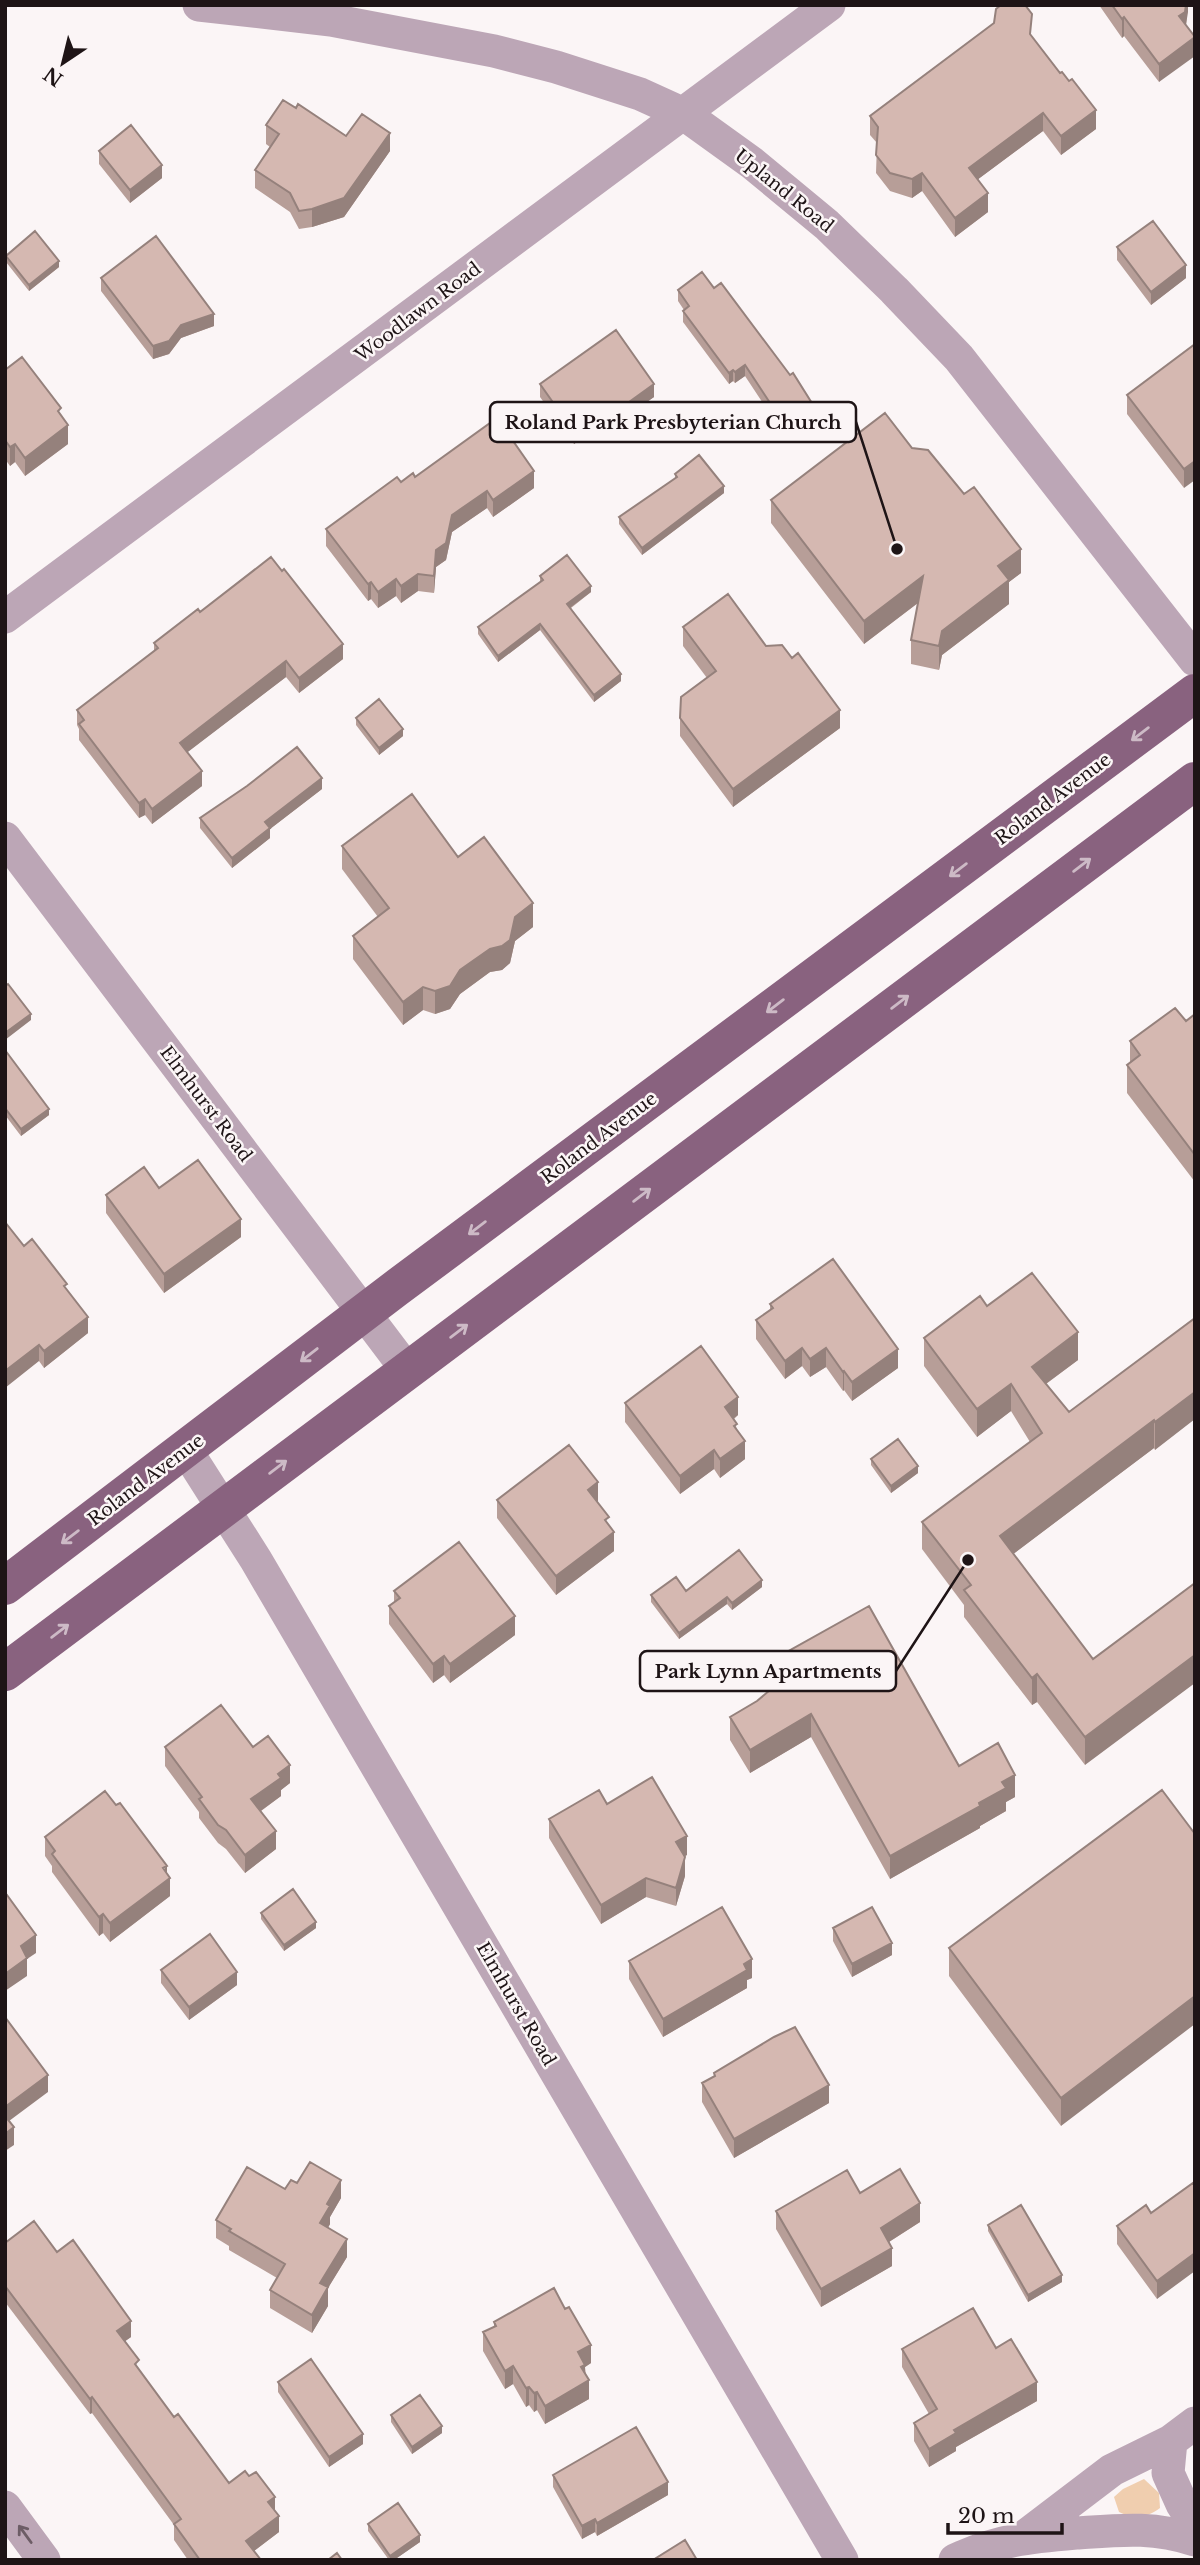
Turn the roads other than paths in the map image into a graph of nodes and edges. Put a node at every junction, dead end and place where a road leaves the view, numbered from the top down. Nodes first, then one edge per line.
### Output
1 (199, 5) edge
2 (829, 5) edge
3 (684, 114) junction
4 (5, 617) edge
5 (1195, 660) edge
6 (1195, 693) edge
7 (1195, 781) edge
8 (5, 838) edge
9 (363, 1313) junction
10 (407, 1370) junction
11 (186, 1450) junction
12 (223, 1508) junction
13 (5, 1586) edge
14 (5, 1672) edge
15 (1183, 2432) edge
16 (5, 2508) edge
17 (1195, 2524) edge
18 (1024, 2537) junction
19 (1195, 2540) edge
20 (44, 2560) edge
21 (842, 2560) edge
22 (955, 2560) edge

1 - 3 street, Upland Road
2 - 3 street, Woodlawn Road
3 - 4 street, Woodlawn Road
3 - 5 street, Upland Road
6 -> 9 main road, Roland Avenue
10 -> 7 main road
8 - 9 street, Elmhurst Road
9 - 10 street, Elmhurst Road
9 -> 11 main road, Roland Avenue
12 -> 10 main road
11 - 12 street, Elmhurst Road
11 -> 13 main road, Roland Avenue
14 -> 12 main road
12 - 21 street, Elmhurst Road
15 - 17 street
15 - 18 street
20 -> 16 street
18 - 19 street
18 - 22 street

